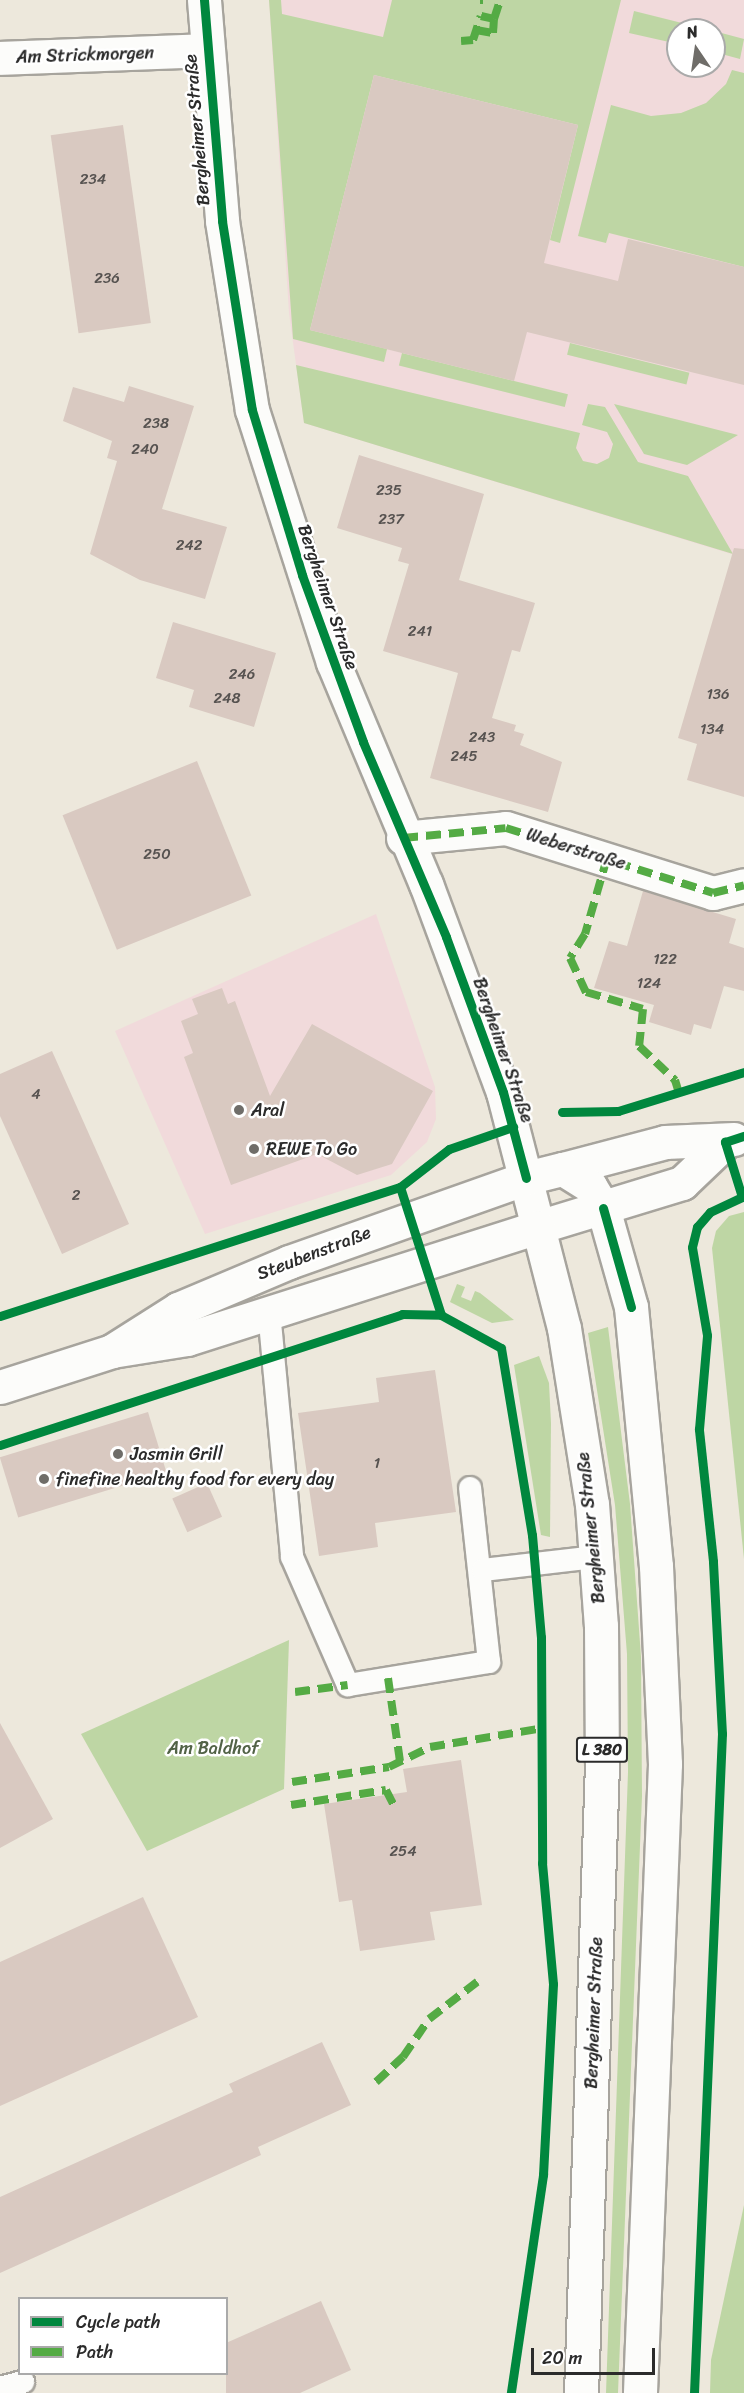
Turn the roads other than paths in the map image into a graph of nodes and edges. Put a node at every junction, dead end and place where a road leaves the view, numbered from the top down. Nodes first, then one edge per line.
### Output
1 (204, 0) edge
2 (206, 50) junction
3 (0, 58) edge
4 (403, 838) junction
5 (744, 885) edge
6 (734, 1139) edge
7 (563, 1169) junction
8 (526, 1178) junction
9 (603, 1208) junction
10 (538, 1227) junction
11 (269, 1312) junction
12 (112, 1351) junction
13 (0, 1387) edge
14 (470, 1488) dead end
15 (596, 1557) junction
16 (483, 1570) junction
17 (23, 2382) dead end
18 (0, 2388) edge
19 (581, 2393) edge
20 (640, 2393) edge

1 - 2 main road, Bergheimer Straße / L 380
2 - 3 main road, Am Strickmorgen
2 - 4 main road, Bergheimer Straße / L 380
4 - 5 main road, Weberstraße
4 - 8 main road, Bergheimer Straße / L 380
6 - 7 main road
6 - 9 main road
7 - 8 main road
7 - 9 main road
8 - 10 main road, Bergheimer Straße / L 380
8 - 12 main road, Steubenstraße
9 - 10 main road
9 - 20 main road
10 - 11 main road, Steubenstraße
10 - 15 main road, Bergheimer Straße / L 380
11 - 12 main road, Steubenstraße
11 - 16 lane
12 - 13 main road, Steubenstraße
14 - 16 lane
15 - 16 lane
15 - 19 main road, Bergheimer Straße / L 380
17 - 18 lane

